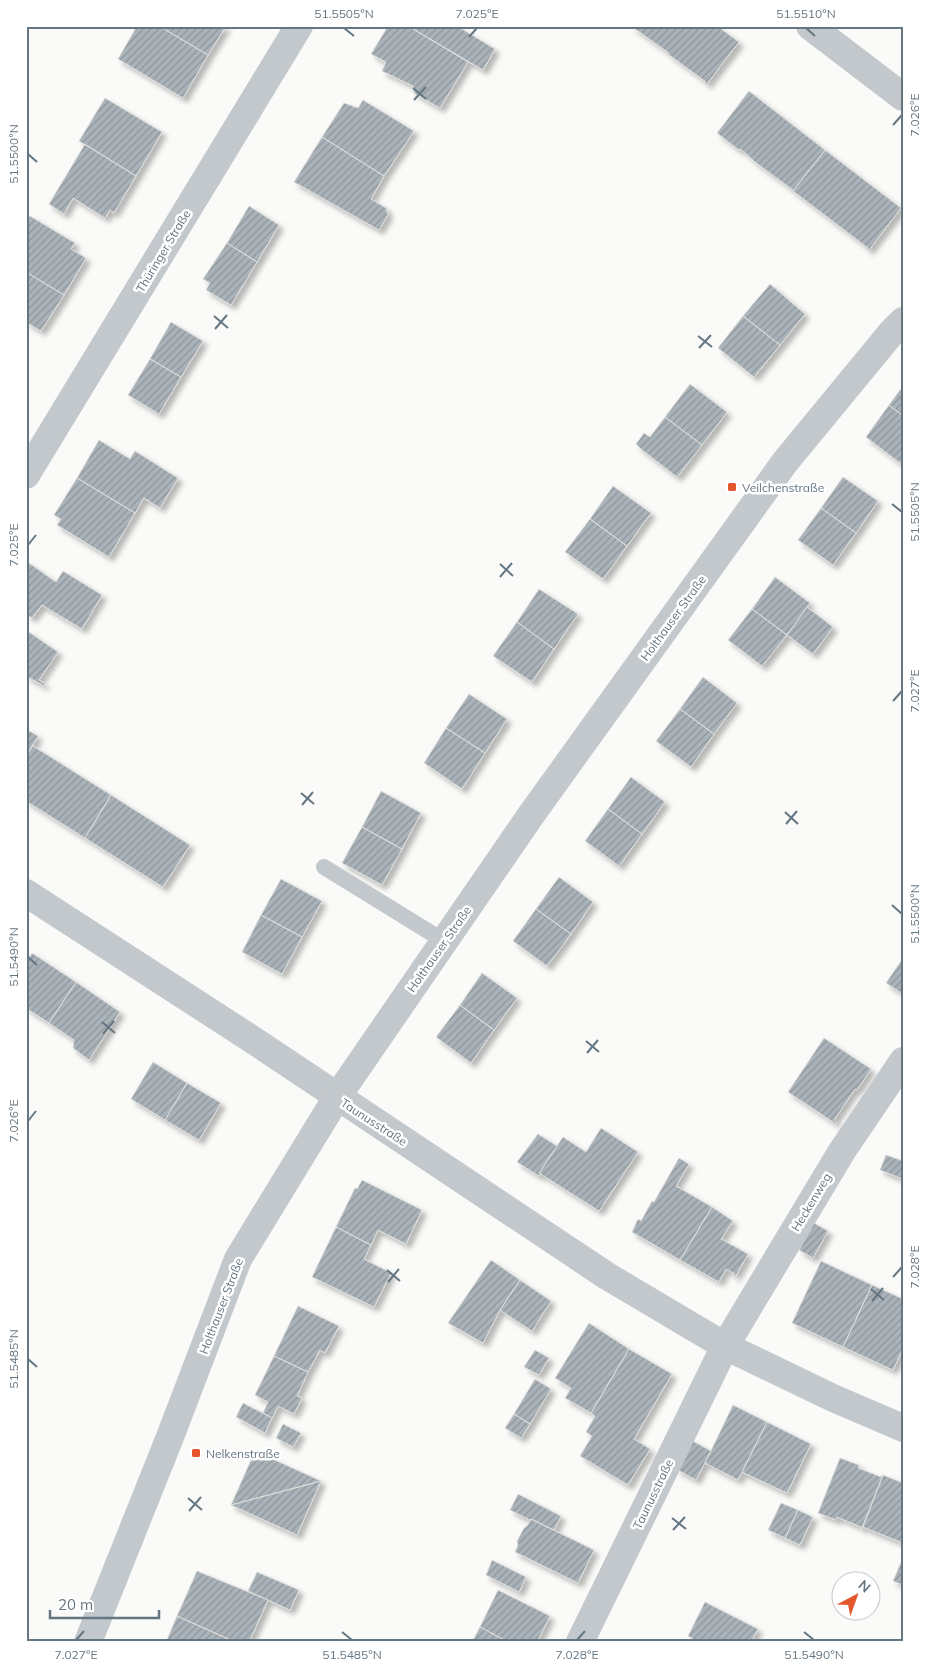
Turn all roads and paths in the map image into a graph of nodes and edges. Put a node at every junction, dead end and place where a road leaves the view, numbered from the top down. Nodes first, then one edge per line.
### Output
1 (299, 26) edge
2 (810, 26) edge
3 (903, 97) edge
4 (903, 321) edge
5 (26, 475) edge
6 (324, 867) dead end
7 (26, 893) edge
8 (444, 941) junction
9 (903, 1061) edge
10 (337, 1097) junction
11 (725, 1346) junction
12 (903, 1428) edge
13 (88, 1642) edge
14 (580, 1642) edge

1 - 5 street, Thüringer Straße
2 - 3 street
4 - 8 street, Holthauser Straße
6 - 8 lane
7 - 10 street, Taunusstraße
8 - 10 street, Holthauser Straße
9 - 11 street, Heckenweg
10 - 11 street, Taunusstraße
10 - 13 street, Holthauser Straße
11 - 12 street, Taunusstraße
11 - 14 street, Taunusstraße

